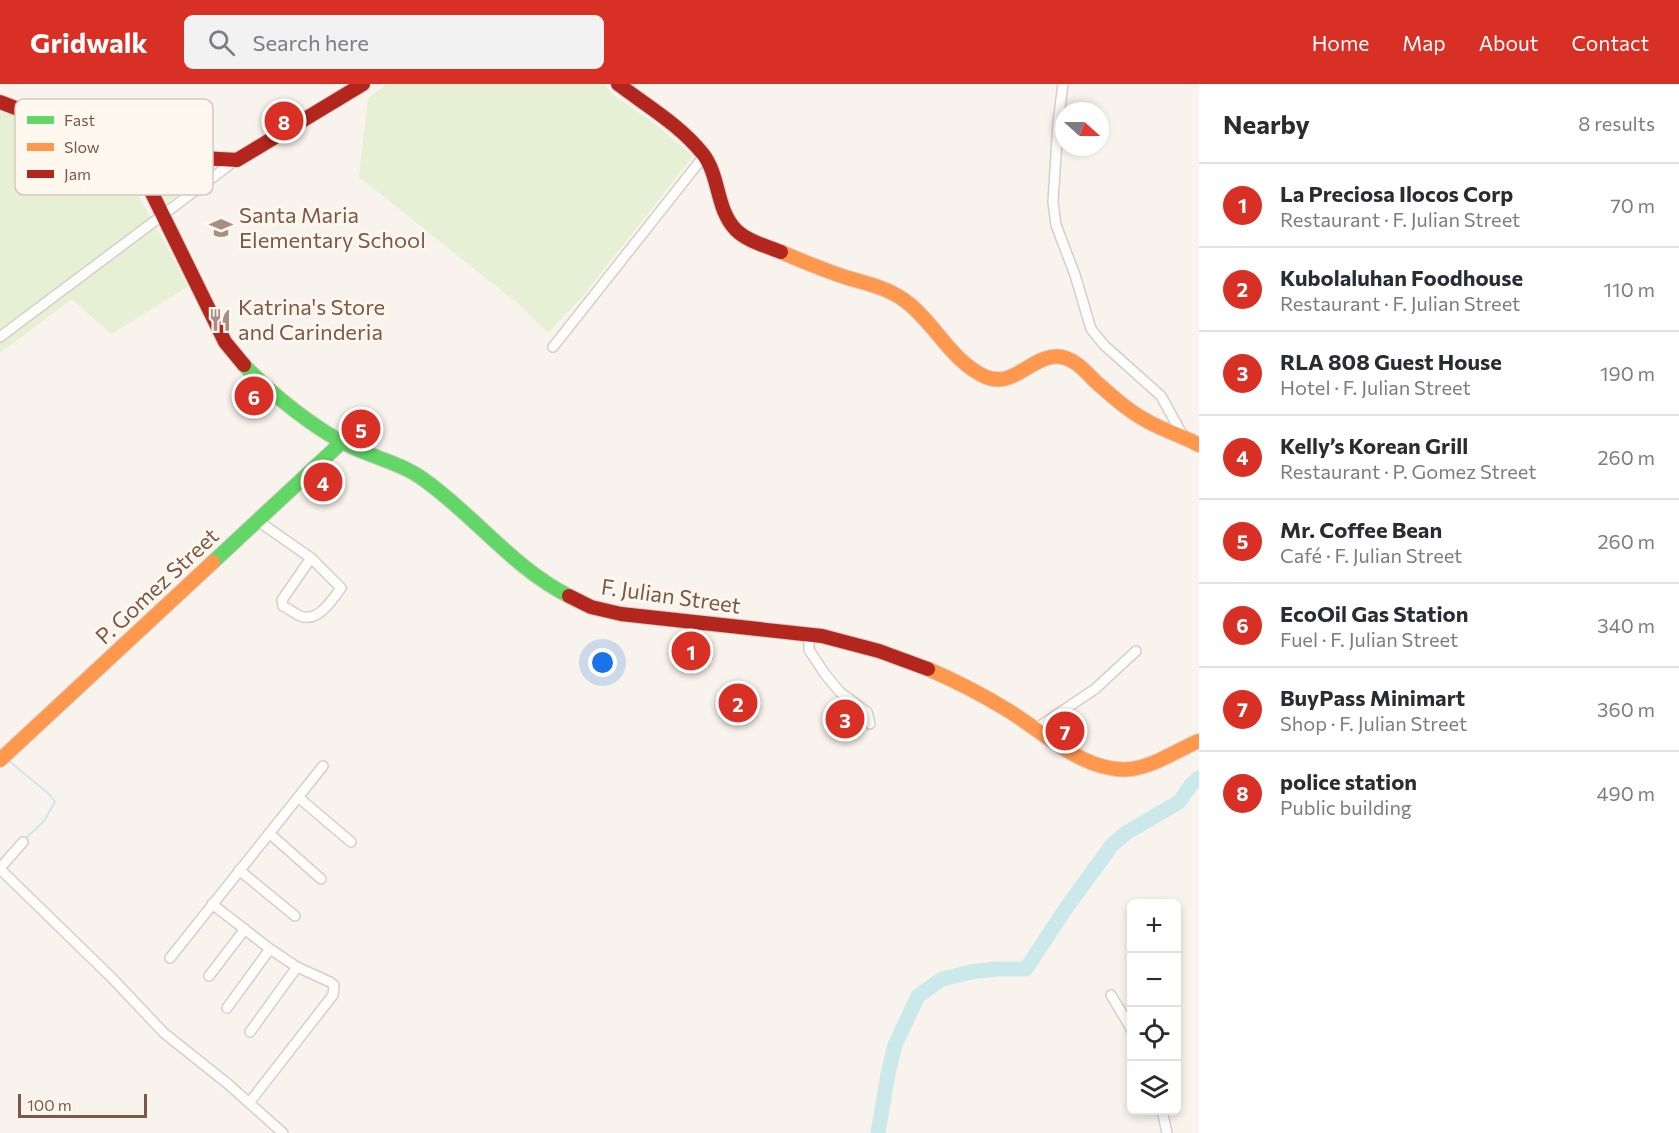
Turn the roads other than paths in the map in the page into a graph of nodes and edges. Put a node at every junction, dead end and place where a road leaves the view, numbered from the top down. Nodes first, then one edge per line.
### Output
1 (363, 84) edge
2 (618, 84) edge
3 (1064, 84) edge
4 (0, 102) edge
5 (15, 108) edge
6 (704, 156) junction
7 (213, 159) edge
8 (237, 160) junction
9 (213, 178) edge
10 (152, 195) edge
11 (190, 195) edge
12 (163, 215) junction
13 (0, 337) edge
14 (554, 347) dead end
15 (1183, 436) junction
16 (342, 442) junction
17 (1199, 445) edge
18 (258, 521) junction
19 (311, 558) junction
20 (809, 635) junction
21 (1136, 651) dead end
22 (870, 724) dead end
23 (1037, 728) junction
24 (1199, 741) edge
25 (0, 760) edge
26 (323, 766) dead end
27 (297, 797) junction
28 (269, 833) junction
29 (24, 842) dead end
30 (351, 842) dead end
31 (0, 869) edge
32 (239, 870) junction
33 (321, 879) dead end
34 (212, 904) junction
35 (295, 916) dead end
36 (245, 929) junction
37 (270, 950) junction
38 (170, 958) dead end
39 (297, 967) junction
40 (209, 976) dead end
41 (1111, 996) dead end
42 (227, 1008) dead end
43 (1127, 1023) edge
44 (250, 1032) dead end
45 (249, 1103) junction
46 (1163, 1115) edge
47 (284, 1133) edge
48 (1167, 1133) edge

1 - 8 street
2 - 6 street
3 - 15 street
4 - 5 street
6 - 14 street
6 - 15 street
7 - 8 street
8 - 9 street
10 - 12 street, F. Julian Street
11 - 12 street
12 - 13 street
12 - 16 street, F. Julian Street
15 - 17 street
16 - 18 street, P. Gomez Street
16 - 20 street, F. Julian Street
18 - 19 street
18 - 25 street, P. Gomez Street
19 - 19 street
20 - 22 street
20 - 23 street, F. Julian Street
21 - 23 street
23 - 24 street, F. Julian Street
26 - 27 street
27 - 28 street
27 - 30 street
28 - 32 street
28 - 33 street
29 - 31 street
31 - 45 street
32 - 34 street
32 - 35 street
34 - 36 street
34 - 38 street
36 - 37 street
36 - 40 street
37 - 39 street
37 - 42 street
39 - 44 street
39 - 45 street
41 - 43 street
45 - 47 street
46 - 48 street

